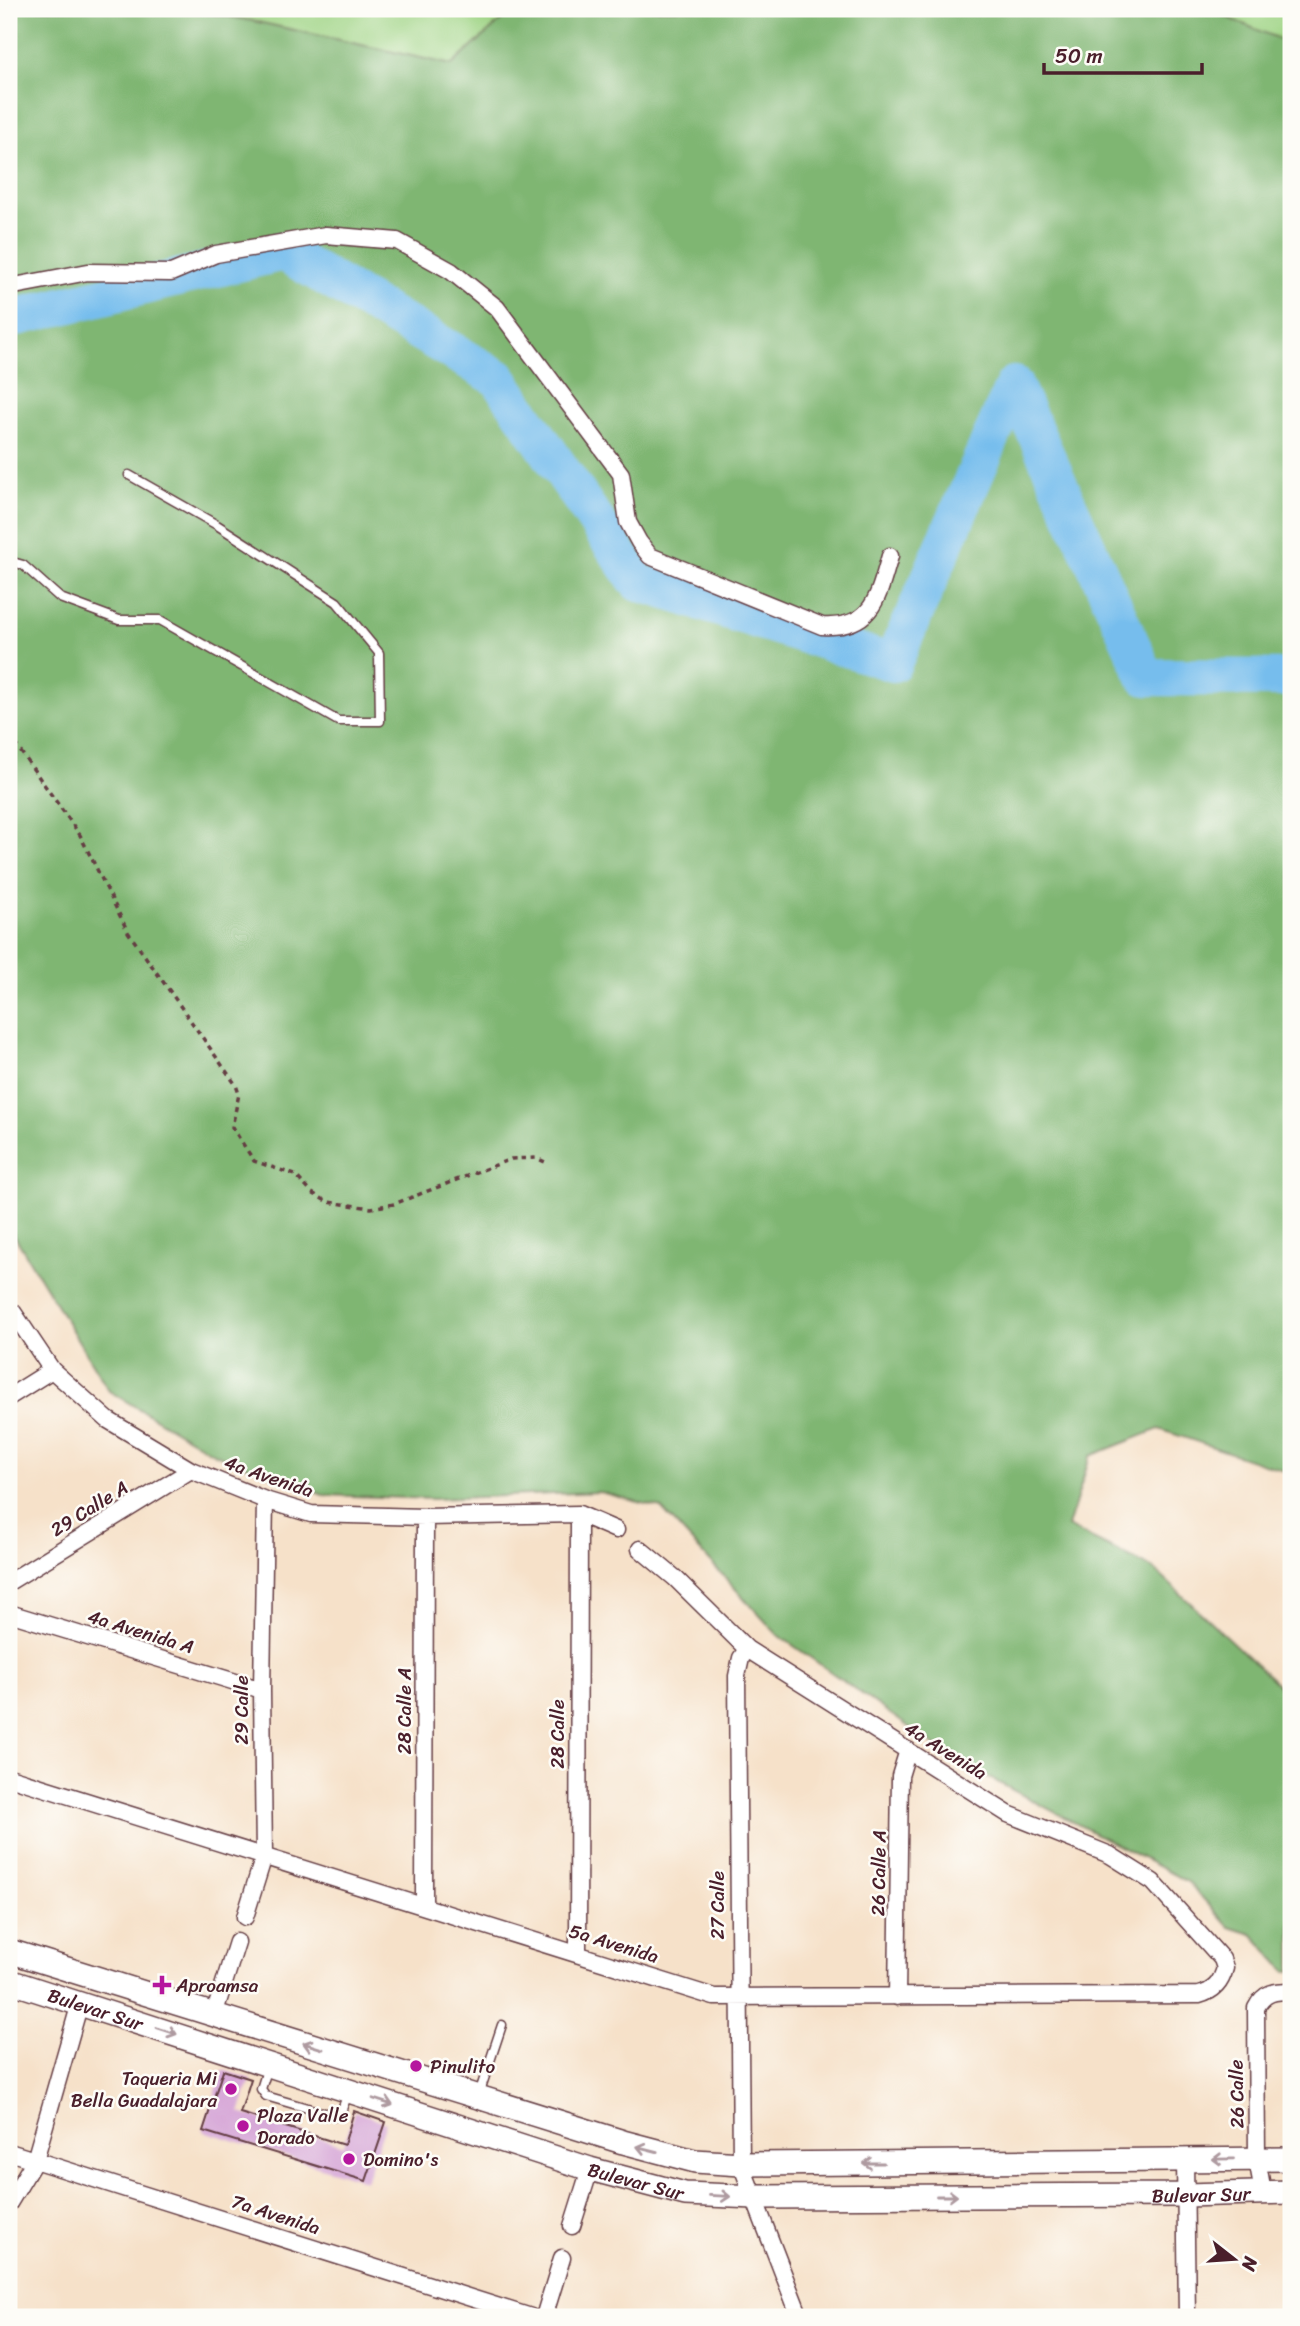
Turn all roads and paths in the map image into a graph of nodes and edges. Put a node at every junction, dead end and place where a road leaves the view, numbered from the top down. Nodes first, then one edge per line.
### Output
1 (9, 287) edge
2 (129, 475) dead end
3 (890, 556) dead end
4 (9, 561) edge
5 (9, 724) edge
6 (545, 1162) dead end
7 (13, 1312) dead end
8 (52, 1370) junction
9 (9, 1397) edge
10 (191, 1470) junction
11 (265, 1500) junction
12 (579, 1514) junction
13 (425, 1517) junction
14 (616, 1530) dead end
15 (640, 1549) dead end
16 (9, 1582) edge
17 (9, 1613) edge
18 (747, 1649) junction
19 (262, 1690) junction
20 (908, 1750) junction
21 (9, 1777) edge
22 (264, 1856) junction
23 (424, 1906) junction
24 (245, 1917) dead end
25 (237, 1942) dead end
26 (9, 1951) edge
27 (578, 1954) junction
28 (1223, 1977) joint
29 (9, 1981) edge
30 (1291, 1991) edge
31 (897, 1997) junction
32 (739, 1998) junction
33 (80, 2003) junction
34 (214, 2015) junction
35 (502, 2025) dead end
36 (269, 2064) junction
37 (350, 2091) junction
38 (478, 2097) junction
39 (9, 2152) edge
40 (1258, 2159) junction
41 (1291, 2159) edge
42 (35, 2160) junction
43 (1185, 2160) junction
44 (741, 2164) junction
45 (590, 2169) junction
46 (1263, 2192) junction
47 (1291, 2192) edge
48 (1186, 2195) junction
49 (755, 2197) junction
50 (9, 2203) edge
51 (572, 2227) dead end
52 (562, 2258) dead end
53 (531, 2317) edge
54 (544, 2317) edge
55 (800, 2317) edge
56 (1187, 2317) edge

1 - 3 street
2 - 4 lane
5 - 6 path
7 - 8 street, 4a Avenida
8 - 9 street
8 - 10 street, 4a Avenida
10 - 11 street, 4a Avenida
10 - 16 street, 29 Calle A
11 - 13 street, 4a Avenida
11 - 19 street, 29 Calle
12 - 13 street, 4a Avenida
12 - 14 street, 4a Avenida
12 - 27 street, 28 Calle
13 - 23 street, 28 Calle A
15 - 18 street, 4a Avenida
17 - 19 street, 4a Avenida A
18 - 20 street, 4a Avenida
18 - 32 street, 27 Calle
19 - 22 street, 29 Calle
20 - 28 street, 4a Avenida
20 - 31 street, 26 Calle A
21 - 22 street, 5a Avenida
22 - 23 street, 5a Avenida
22 - 24 street, 29 Calle
23 - 27 street, 5a Avenida
25 - 34 street
26 - 34 main road, Bulevar Sur
27 - 32 street, 5a Avenida
28 - 31 street, 5a Avenida
29 - 33 main road, Bulevar Sur
30 - 40 street, 26 Calle
31 - 32 street, 5a Avenida
32 - 44 street, 27 Calle
33 -> 36 main road, Bulevar Sur
33 - 42 street
38 -> 34 main road, Bulevar Sur
35 - 38 lane
36 - 37 main road, Bulevar Sur
36 - 37 lane
37 -> 45 main road, Bulevar Sur
44 -> 38 main road, Bulevar Sur
39 - 42 street, 7a Avenida
40 - 41 main road, Bulevar Sur
40 -> 43 main road, Bulevar Sur
40 - 46 street, 26 Calle
42 - 50 street
42 - 53 street, 7a Avenida
43 -> 44 main road, Bulevar Sur
43 - 48 street
44 - 49 street
45 -> 49 main road, Bulevar Sur
45 - 51 street
46 - 47 main road, Bulevar Sur
46 - 48 main road, Bulevar Sur
49 -> 48 main road, Bulevar Sur
48 - 56 street
49 - 55 street
52 - 54 street

